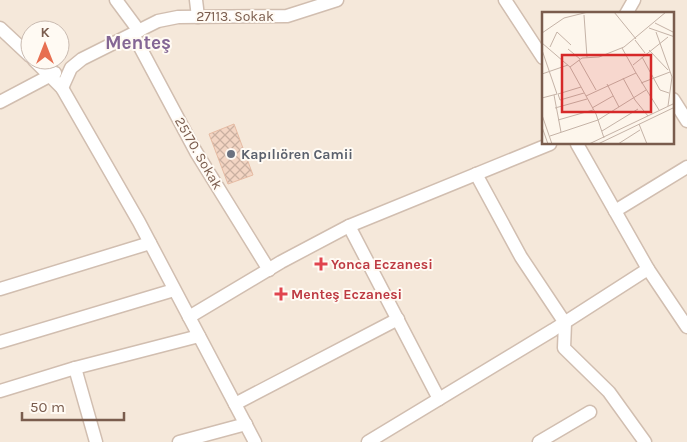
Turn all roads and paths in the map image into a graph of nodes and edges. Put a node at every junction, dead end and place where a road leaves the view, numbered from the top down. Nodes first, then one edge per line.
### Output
1 (116, 0) edge
2 (196, 0) edge
3 (337, 0) edge
4 (505, 0) edge
5 (634, 0) edge
6 (627, 12) edge
7 (198, 16) junction
8 (0, 28) edge
9 (136, 32) junction
10 (20, 47) edge
11 (542, 56) edge
12 (71, 68) junction
13 (44, 70) edge
14 (49, 75) junction
15 (62, 88) junction
16 (674, 101) edge
17 (0, 102) edge
18 (687, 121) edge
19 (548, 145) edge
20 (578, 145) edge
21 (687, 167) edge
22 (476, 174) junction
23 (615, 211) junction
24 (349, 226) junction
25 (150, 244) junction
26 (648, 269) junction
27 (269, 270) junction
28 (0, 290) edge
29 (174, 290) junction
30 (189, 317) junction
31 (398, 318) junction
32 (565, 323) junction
33 (687, 327) edge
34 (199, 336) junction
35 (0, 342) edge
36 (75, 368) junction
37 (0, 391) edge
38 (439, 399) junction
39 (235, 404) junction
40 (590, 412) dead end
41 (246, 424) junction
42 (96, 442) edge
43 (179, 442) edge
44 (255, 442) edge
45 (368, 442) edge
46 (539, 442) edge
47 (645, 442) edge

1 - 9 street, 25170. Sokak
2 - 7 street
3 - 7 street, 27113. Sokak
4 - 11 street
5 - 6 street
7 - 9 street, 27113. Sokak
8 - 10 street
9 - 12 street, 27113. Sokak
9 - 27 street, 25170. Sokak
12 - 14 street, 27113. Sokak
12 - 15 street
13 - 14 street
14 - 15 street
14 - 17 street, 27113. Sokak
15 - 25 street
16 - 18 street
19 - 22 street
20 - 23 street
21 - 23 street
22 - 24 street
22 - 32 street
23 - 26 street
24 - 27 street
24 - 31 street
25 - 28 street
25 - 29 street
26 - 32 street
26 - 33 street
27 - 30 street
29 - 30 street
29 - 35 street
30 - 34 street
31 - 38 street
31 - 39 street
32 - 38 street
32 - 47 street
34 - 36 street
34 - 39 street
36 - 37 street
36 - 42 street
38 - 45 street
39 - 41 street
40 - 46 street
41 - 43 street
41 - 44 street

